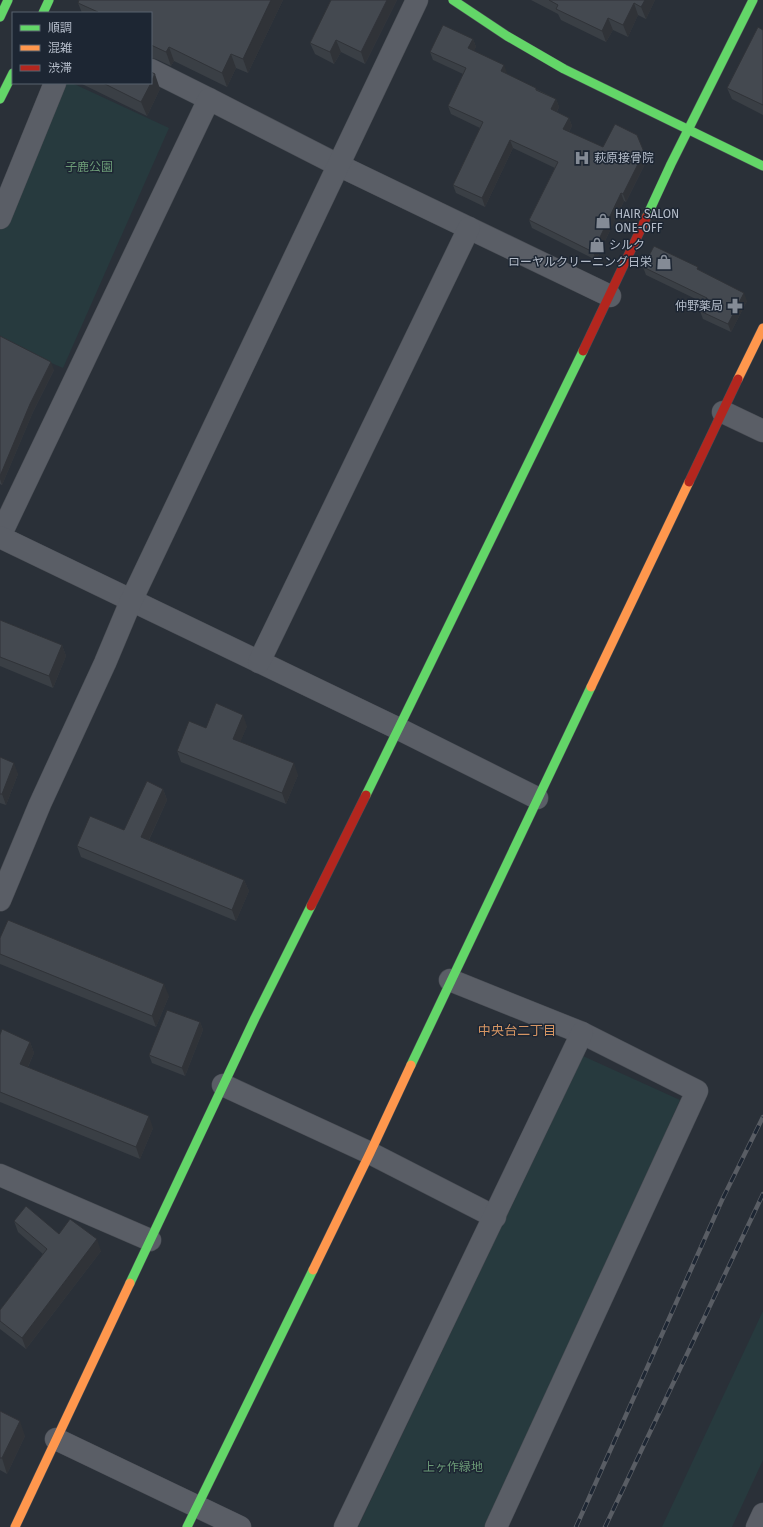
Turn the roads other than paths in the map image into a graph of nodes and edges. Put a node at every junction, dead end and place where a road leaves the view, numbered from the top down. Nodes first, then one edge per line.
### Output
1 (8, 0) edge
2 (49, 0) edge
3 (417, 0) edge
4 (453, 0) edge
5 (752, 0) edge
6 (43, 12) edge
7 (0, 17) edge
8 (152, 70) edge
9 (12, 75) edge
10 (55, 84) edge
11 (0, 99) edge
12 (209, 99) junction
13 (688, 129) junction
14 (338, 165) junction
15 (763, 166) edge
16 (0, 218) edge
17 (469, 228) junction
18 (610, 296) junction
19 (763, 328) edge
20 (723, 412) junction
21 (763, 431) edge
22 (0, 537) edge
23 (131, 601) junction
24 (259, 662) junction
25 (399, 729) junction
26 (537, 798) junction
27 (0, 900) edge
28 (450, 980) junction
29 (582, 1033) junction
30 (223, 1085) junction
31 (370, 1153) junction
32 (0, 1175) edge
33 (495, 1217) junction
34 (150, 1240) junction
35 (56, 1439) junction
36 (197, 1507) junction
37 (763, 1514) edge
38 (15, 1527) edge
39 (187, 1527) edge
40 (240, 1527) edge
41 (345, 1527) edge
42 (496, 1527) edge
43 (757, 1527) edge

1 - 7 main road
2 - 6 main road
3 - 14 street
4 - 13 main road
5 - 13 main road
8 - 12 street
9 - 11 main road
10 - 16 street
12 - 14 street
12 - 22 street
13 - 15 main road
13 - 18 main road
14 - 17 street
14 - 23 street
17 - 18 street
17 - 24 street
18 - 25 main road
19 - 20 main road
20 - 21 street
20 - 26 main road
22 - 23 street
23 - 24 street
23 - 27 street
24 - 25 street
25 - 26 street
25 - 30 main road
26 - 28 main road
28 - 29 street
28 - 31 main road
29 - 33 street
29 - 42 street
30 - 31 street
30 - 34 main road
31 - 33 street
31 - 36 main road
32 - 34 street
33 - 41 street
34 - 35 main road
35 - 36 street
35 - 38 main road
36 - 39 main road
36 - 40 street
37 - 43 street

